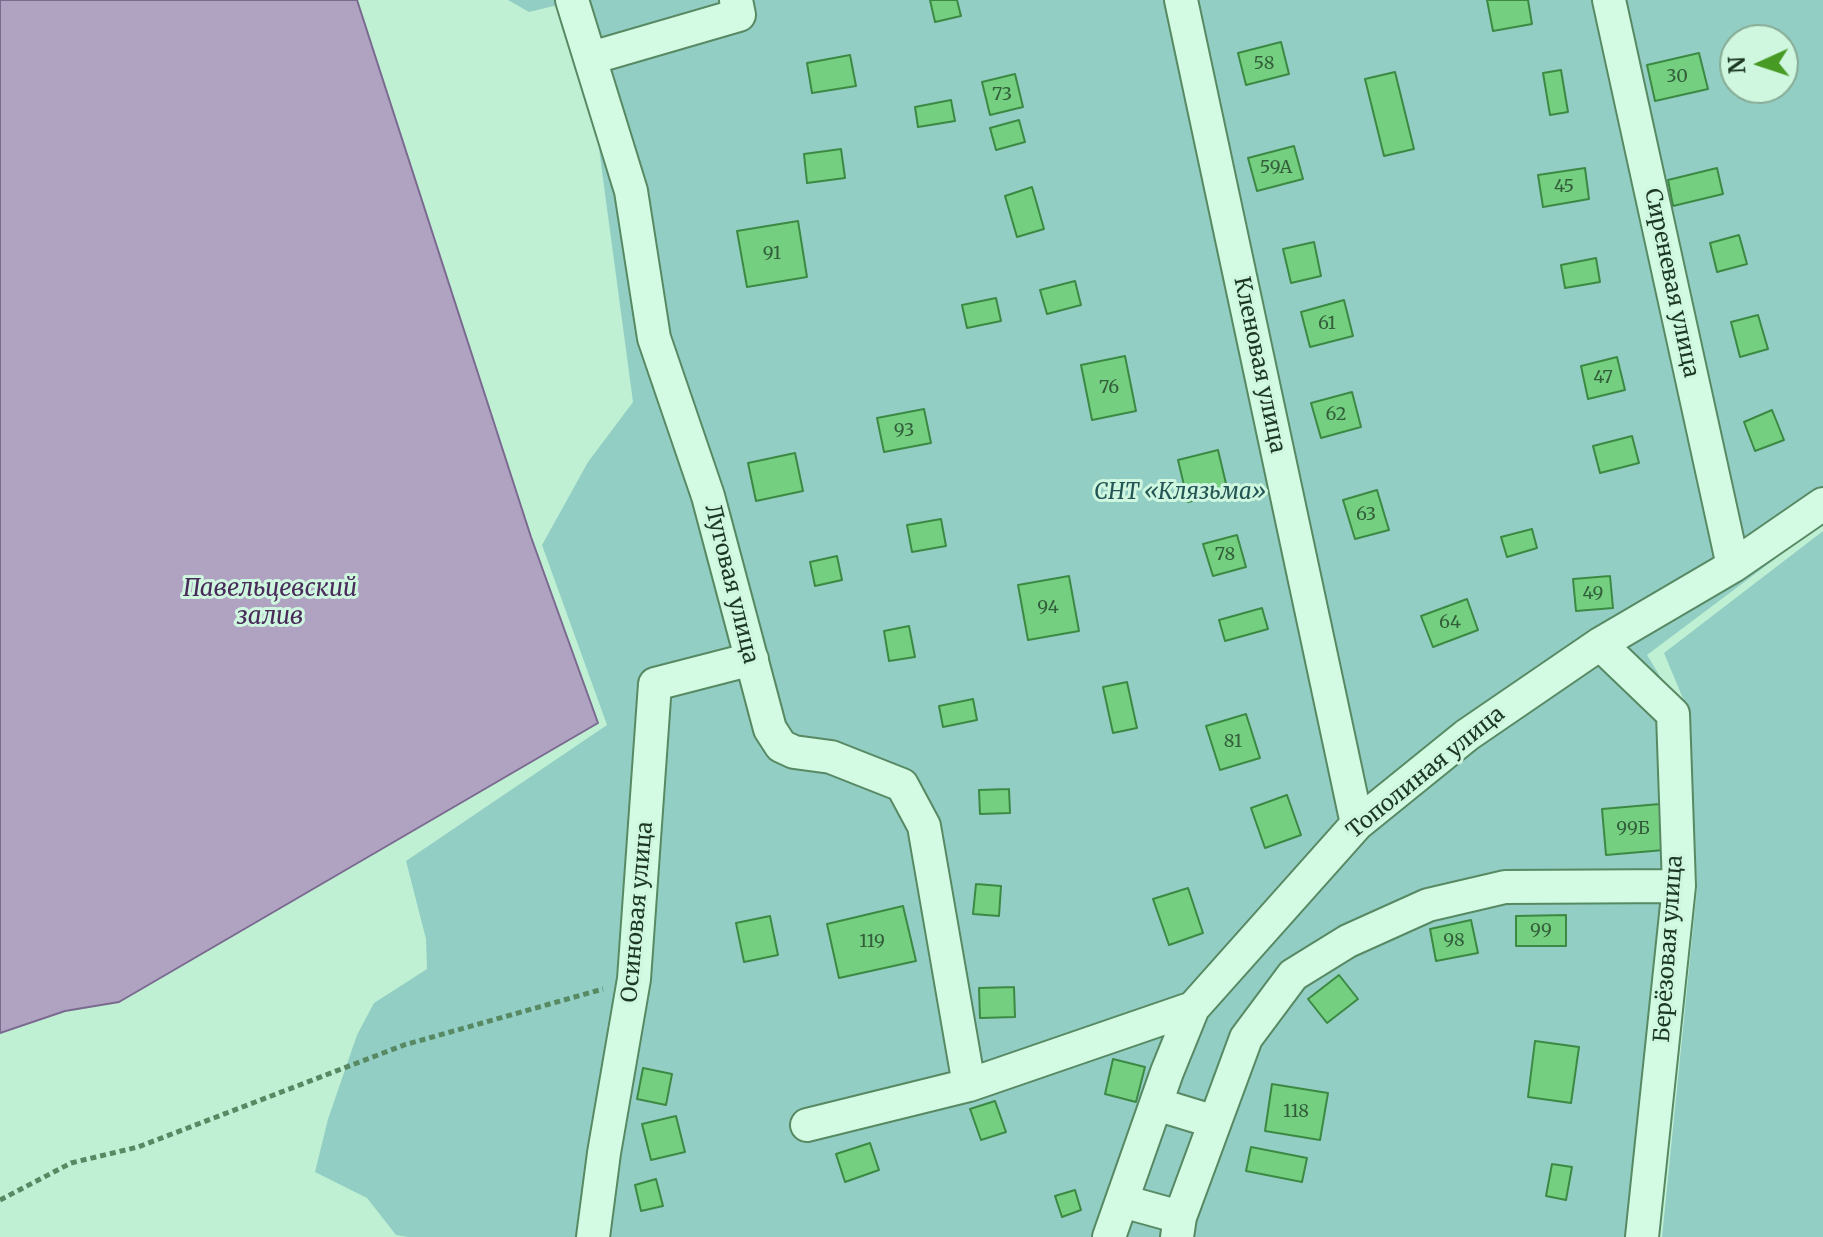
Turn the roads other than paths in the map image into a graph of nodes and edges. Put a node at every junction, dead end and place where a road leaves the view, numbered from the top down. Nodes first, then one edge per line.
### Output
1 (572, 0) edge
2 (736, 0) edge
3 (1181, 0) edge
4 (1609, 0) edge
5 (591, 58) junction
6 (1823, 504) edge
7 (1733, 566) junction
8 (1600, 644) junction
9 (752, 659) junction
10 (1357, 824) junction
11 (1679, 886) junction
12 (1193, 1008) junction
13 (969, 1085) junction
14 (1156, 1104) junction
15 (1215, 1122) junction
16 (807, 1125) dead end
17 (1122, 1201) junction
18 (1178, 1227) edge
19 (593, 1237) edge
20 (1109, 1237) edge
21 (1642, 1237) edge

1 - 5 lane, Луговая улица
2 - 5 lane
3 - 10 lane, Кленовая улица
4 - 7 lane, Сиреневая улица
5 - 9 lane, Луговая улица
6 - 7 lane, Тополиная улица
7 - 8 lane, Тополиная улица
8 - 10 lane, Тополиная улица
8 - 11 lane, Берёзовая улица
9 - 13 lane, Луговая улица
9 - 19 lane, Осиновая улица
10 - 12 lane, Тополиная улица
11 - 15 lane
11 - 21 lane, Берёзовая улица
12 - 13 lane
12 - 14 lane, Тополиная улица
13 - 16 lane
14 - 15 lane
14 - 17 lane, Тополиная улица
15 - 18 lane
17 - 18 lane
17 - 20 lane, Тополиная улица

